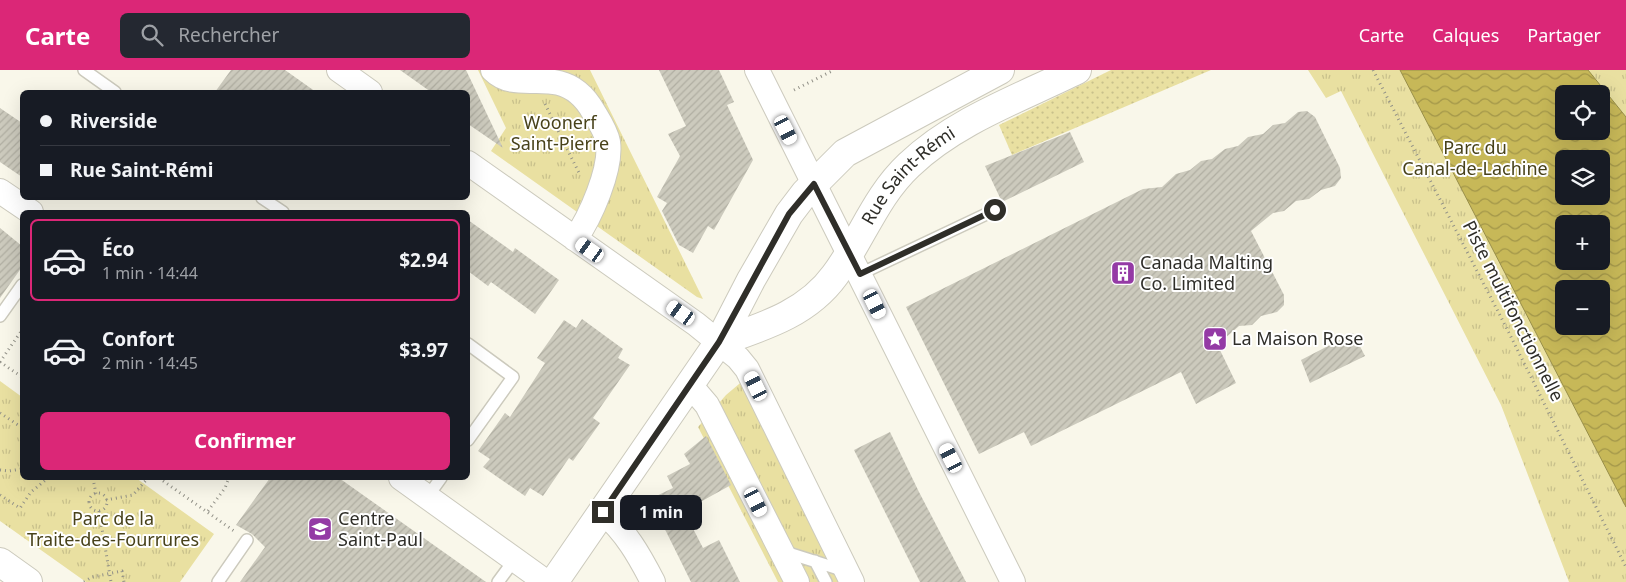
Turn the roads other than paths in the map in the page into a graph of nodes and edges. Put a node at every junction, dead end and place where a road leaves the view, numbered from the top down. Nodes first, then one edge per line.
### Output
1 (84, 70) edge
2 (339, 70) edge
3 (493, 70) edge
4 (758, 70) edge
5 (1000, 70) edge
6 (1077, 70) edge
7 (112, 90) edge
8 (367, 90) edge
9 (470, 164) edge
10 (814, 184) junction
11 (0, 191) edge
12 (265, 200) edge
13 (28, 210) edge
14 (280, 210) edge
15 (995, 210) dead end
16 (575, 239) junction
17 (854, 263) junction
18 (20, 288) edge
19 (0, 316) edge
20 (719, 342) junction
21 (470, 345) edge
22 (690, 385) junction
23 (470, 437) edge
24 (408, 480) edge
25 (434, 487) edge
26 (603, 512) junction
27 (247, 540) dead end
28 (781, 550) junction
29 (514, 559) junction
30 (815, 561) junction
31 (0, 562) edge
32 (850, 577) edge
33 (28, 582) edge
34 (218, 582) edge
35 (498, 582) edge
36 (546, 582) edge
37 (554, 582) edge
38 (653, 582) edge
39 (797, 582) edge
40 (826, 582) edge
41 (1013, 582) edge

1 - 7 lane
2 - 8 street
3 - 16 street
4 - 10 street
5 - 10 main road, Rue Saint-Rémi
6 - 17 main road, Rue Saint-Rémi
9 - 16 street
10 - 17 street
10 - 20 main road, Rue Saint-Rémi
11 - 13 street
12 - 14 lane
15 - 17 lane
16 - 20 street
17 - 20 main road, Rue Saint-Rémi
17 - 41 street
18 - 19 lane
20 - 22 main road, Rue Saint-Rémi
20 - 32 street
21 - 23 lane
22 - 26 main road, Rue Saint-Rémi
22 - 28 street
24 - 25 street
25 - 29 street
26 - 37 main road, Rue Saint-Rémi
26 - 38 street
27 - 34 lane
28 - 30 lane
28 - 39 street
29 - 35 lane
29 - 36 street
30 - 32 lane
30 - 40 lane
31 - 33 main road

